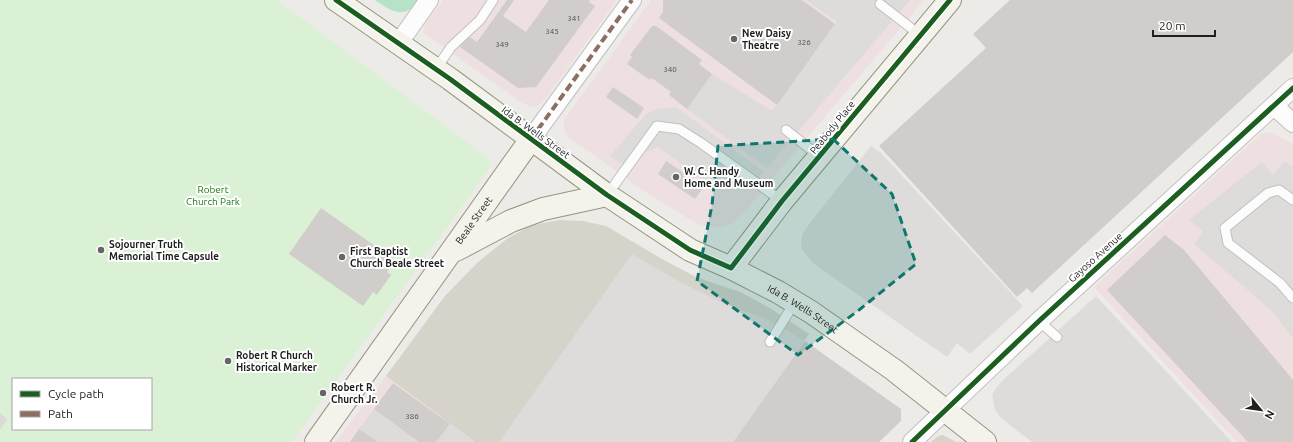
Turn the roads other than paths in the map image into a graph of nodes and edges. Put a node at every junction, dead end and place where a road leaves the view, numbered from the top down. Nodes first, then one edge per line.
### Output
1 (336, 0) edge
2 (429, 0) edge
3 (493, 0) edge
4 (632, 0) edge
5 (950, 0) edge
6 (880, 4) dead end
7 (920, 35) junction
8 (398, 44) junction
9 (436, 69) junction
10 (1293, 88) edge
11 (1274, 106) junction
12 (1293, 123) edge
13 (786, 130) dead end
14 (531, 139) junction
15 (820, 156) junction
16 (607, 194) junction
17 (1293, 200) edge
18 (782, 201) junction
19 (453, 251) junction
20 (731, 268) junction
21 (1293, 298) edge
22 (795, 302) junction
23 (1039, 321) junction
24 (1057, 337) dead end
25 (770, 342) dead end
26 (946, 411) junction
27 (316, 442) edge
28 (912, 442) edge
29 (985, 442) edge

1 - 8 street, Ida B. Wells Street
2 - 8 street
3 - 9 lane
4 - 14 street, Beale Street
5 - 7 street, Peabody Place
6 - 7 lane
7 - 15 street, Peabody Place
8 - 9 street, Ida B. Wells Street
9 - 14 street, Ida B. Wells Street
10 - 11 street, Gayoso Avenue
11 - 12 street
11 - 23 street, Gayoso Avenue
13 - 15 lane
14 - 16 street, Ida B. Wells Street
14 - 19 street, Beale Street
15 - 18 street, Peabody Place
16 - 18 lane
16 - 19 street
16 - 20 street, Ida B. Wells Street
17 - 21 lane
18 - 20 street, Peabody Place
19 - 27 street, Beale Street
20 - 22 street, Ida B. Wells Street
22 - 25 lane
22 - 26 street, Ida B. Wells Street
23 - 24 lane
23 - 26 street, Gayoso Avenue
26 - 28 street, Gayoso Avenue
26 - 29 street, Ida B. Wells Street

